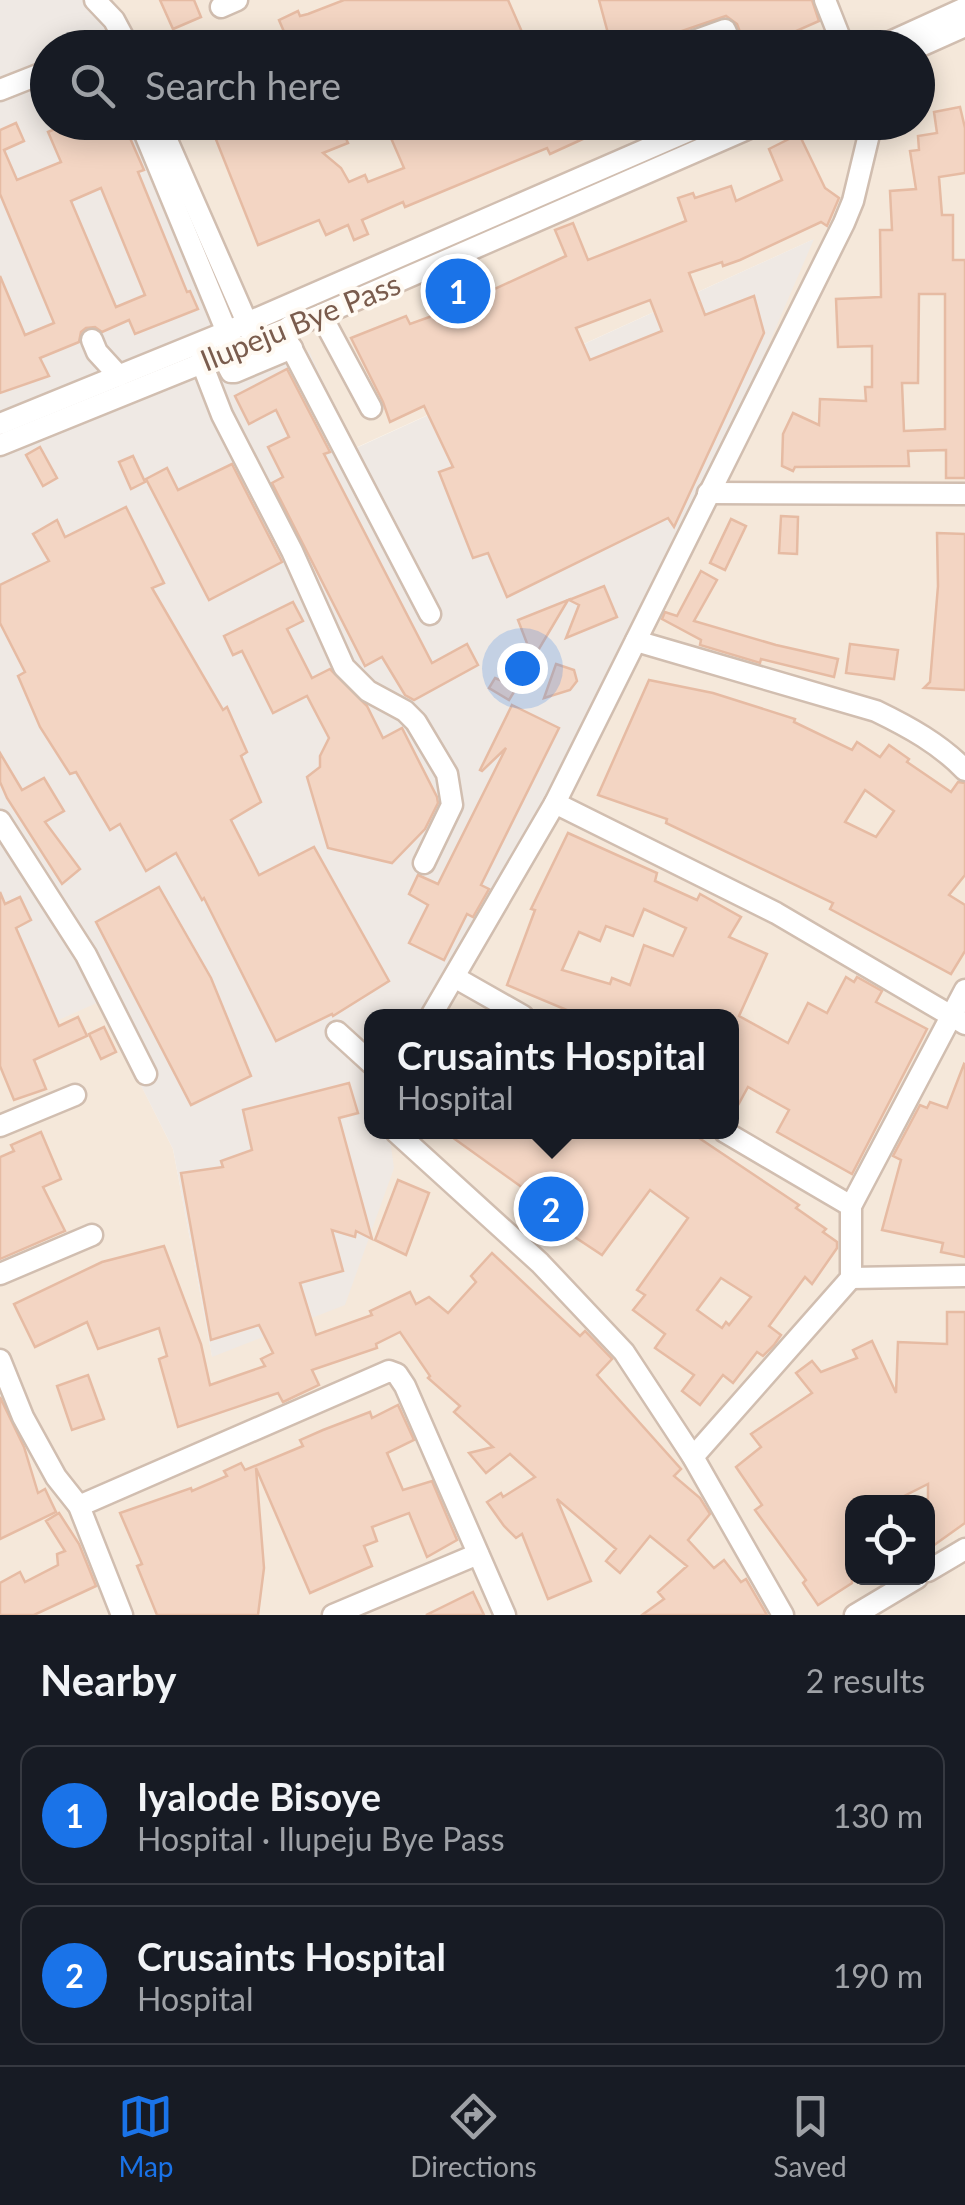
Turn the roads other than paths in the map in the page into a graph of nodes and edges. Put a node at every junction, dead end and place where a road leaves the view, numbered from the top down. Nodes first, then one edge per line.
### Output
1 (824, 0) edge
2 (91, 1) edge
3 (965, 8) edge
4 (965, 26) edge
5 (119, 30) edge
6 (836, 30) edge
7 (918, 30) edge
8 (938, 37) junction
9 (935, 38) edge
10 (965, 44) edge
11 (30, 78) edge
12 (0, 90) edge
13 (147, 140) edge
14 (167, 140) edge
15 (663, 140) edge
16 (670, 140) edge
17 (722, 140) edge
18 (868, 140) edge
19 (664, 143) junction
20 (321, 315) junction
21 (290, 326) junction
22 (250, 331) junction
23 (92, 340) dead end
24 (230, 344) junction
25 (292, 348) junction
26 (201, 361) junction
27 (119, 376) junction
28 (370, 408) dead end
29 (0, 424) edge
30 (0, 444) edge
31 (708, 494) junction
32 (965, 494) edge
33 (430, 614) dead end
34 (636, 641) junction
35 (965, 770) edge
36 (556, 803) junction
37 (0, 821) edge
38 (424, 863) dead end
39 (456, 978) junction
40 (965, 990) edge
41 (436, 1009) edge
42 (511, 1009) edge
43 (958, 1020) edge
44 (336, 1032) dead end
45 (364, 1058) edge
46 (146, 1074) dead end
47 (75, 1095) dead end
48 (0, 1126) edge
49 (404, 1139) edge
50 (736, 1139) edge
51 (851, 1206) junction
52 (92, 1235) dead end
53 (0, 1274) edge
54 (965, 1276) edge
55 (851, 1278) junction
56 (0, 1360) edge
57 (693, 1458) junction
58 (79, 1506) junction
59 (965, 1549) edge
60 (478, 1554) junction
61 (935, 1568) edge
62 (905, 1585) edge
63 (122, 1615) edge
64 (333, 1615) edge
65 (506, 1615) edge
66 (783, 1615) edge
67 (855, 1615) edge

1 - 6 street
2 - 5 street
3 - 7 street
4 - 8 street
8 - 9 street
8 - 10 street
11 - 12 street
13 - 24 street
14 - 22 street
15 - 19 street
16 - 19 street, Ilupeju Bye Pass
17 - 20 street, Ilupeju Bye Pass
18 - 31 street
19 - 22 street, Ilupeju Bye Pass
20 - 21 street, Ilupeju Bye Pass
20 - 28 street
21 - 22 street, Ilupeju Bye Pass
21 - 25 street
22 - 24 street, Ilupeju Bye Pass
23 - 27 street
24 - 25 street
24 - 26 street, Ilupeju Bye Pass
24 - 27 street, Ilupeju Bye Pass
25 - 33 street
26 - 30 street, Ilupeju Bye Pass
26 - 38 street
27 - 29 street, Ilupeju Bye Pass
31 - 32 street
31 - 34 street
34 - 35 street
34 - 36 street
36 - 39 street
36 - 43 street
37 - 46 street
39 - 41 street
39 - 42 street
40 - 43 street
43 - 51 street
44 - 45 street
47 - 48 street
49 - 57 street
50 - 51 street
51 - 55 street
52 - 53 street
54 - 55 street
55 - 57 street
56 - 58 street
57 - 66 street
58 - 60 street
58 - 63 street
59 - 61 street
60 - 64 street
60 - 65 street
62 - 67 street

